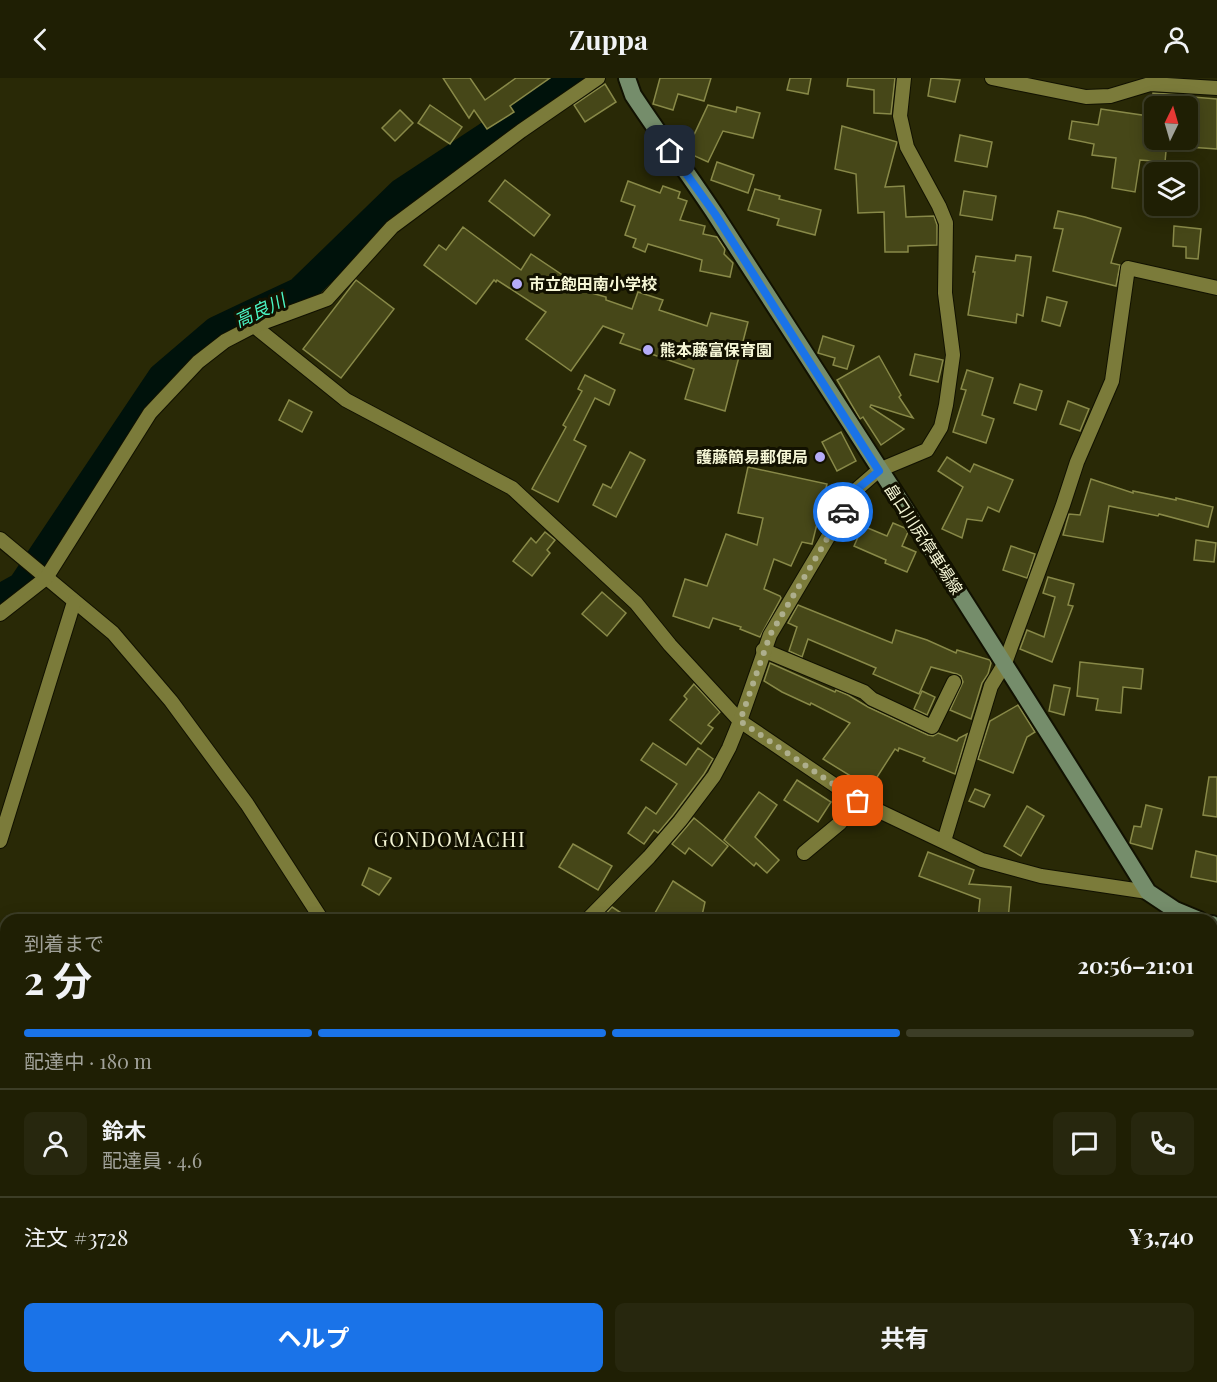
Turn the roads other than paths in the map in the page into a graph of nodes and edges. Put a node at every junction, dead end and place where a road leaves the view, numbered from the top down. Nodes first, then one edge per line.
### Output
1 (598, 78) edge
2 (627, 78) edge
3 (904, 78) edge
4 (992, 78) edge
5 (1217, 88) edge
6 (1217, 288) edge
7 (254, 326) junction
8 (879, 471) junction
9 (0, 539) edge
10 (46, 578) junction
11 (74, 602) junction
12 (0, 614) edge
13 (763, 650) junction
14 (1005, 663) junction
15 (954, 682) dead end
16 (740, 721) junction
17 (858, 801) junction
18 (0, 841) edge
19 (944, 841) junction
20 (804, 853) dead end
21 (1148, 892) junction
22 (316, 914) edge
23 (593, 914) edge
24 (1185, 914) edge

1 - 7 street
2 - 8 main road, 畠口川尻停車場線
3 - 8 street
4 - 5 street
6 - 14 street
7 - 10 street
7 - 16 street
8 - 13 street
8 - 14 main road, 畠口川尻停車場線
9 - 10 street
10 - 11 street
10 - 12 street
11 - 18 street
11 - 22 street
13 - 15 street
13 - 16 street
14 - 19 street
14 - 21 main road, 畠口川尻停車場線
16 - 17 street
16 - 23 street
17 - 19 street
17 - 20 street
19 - 21 street
21 - 24 main road, 畠口川尻停車場線

